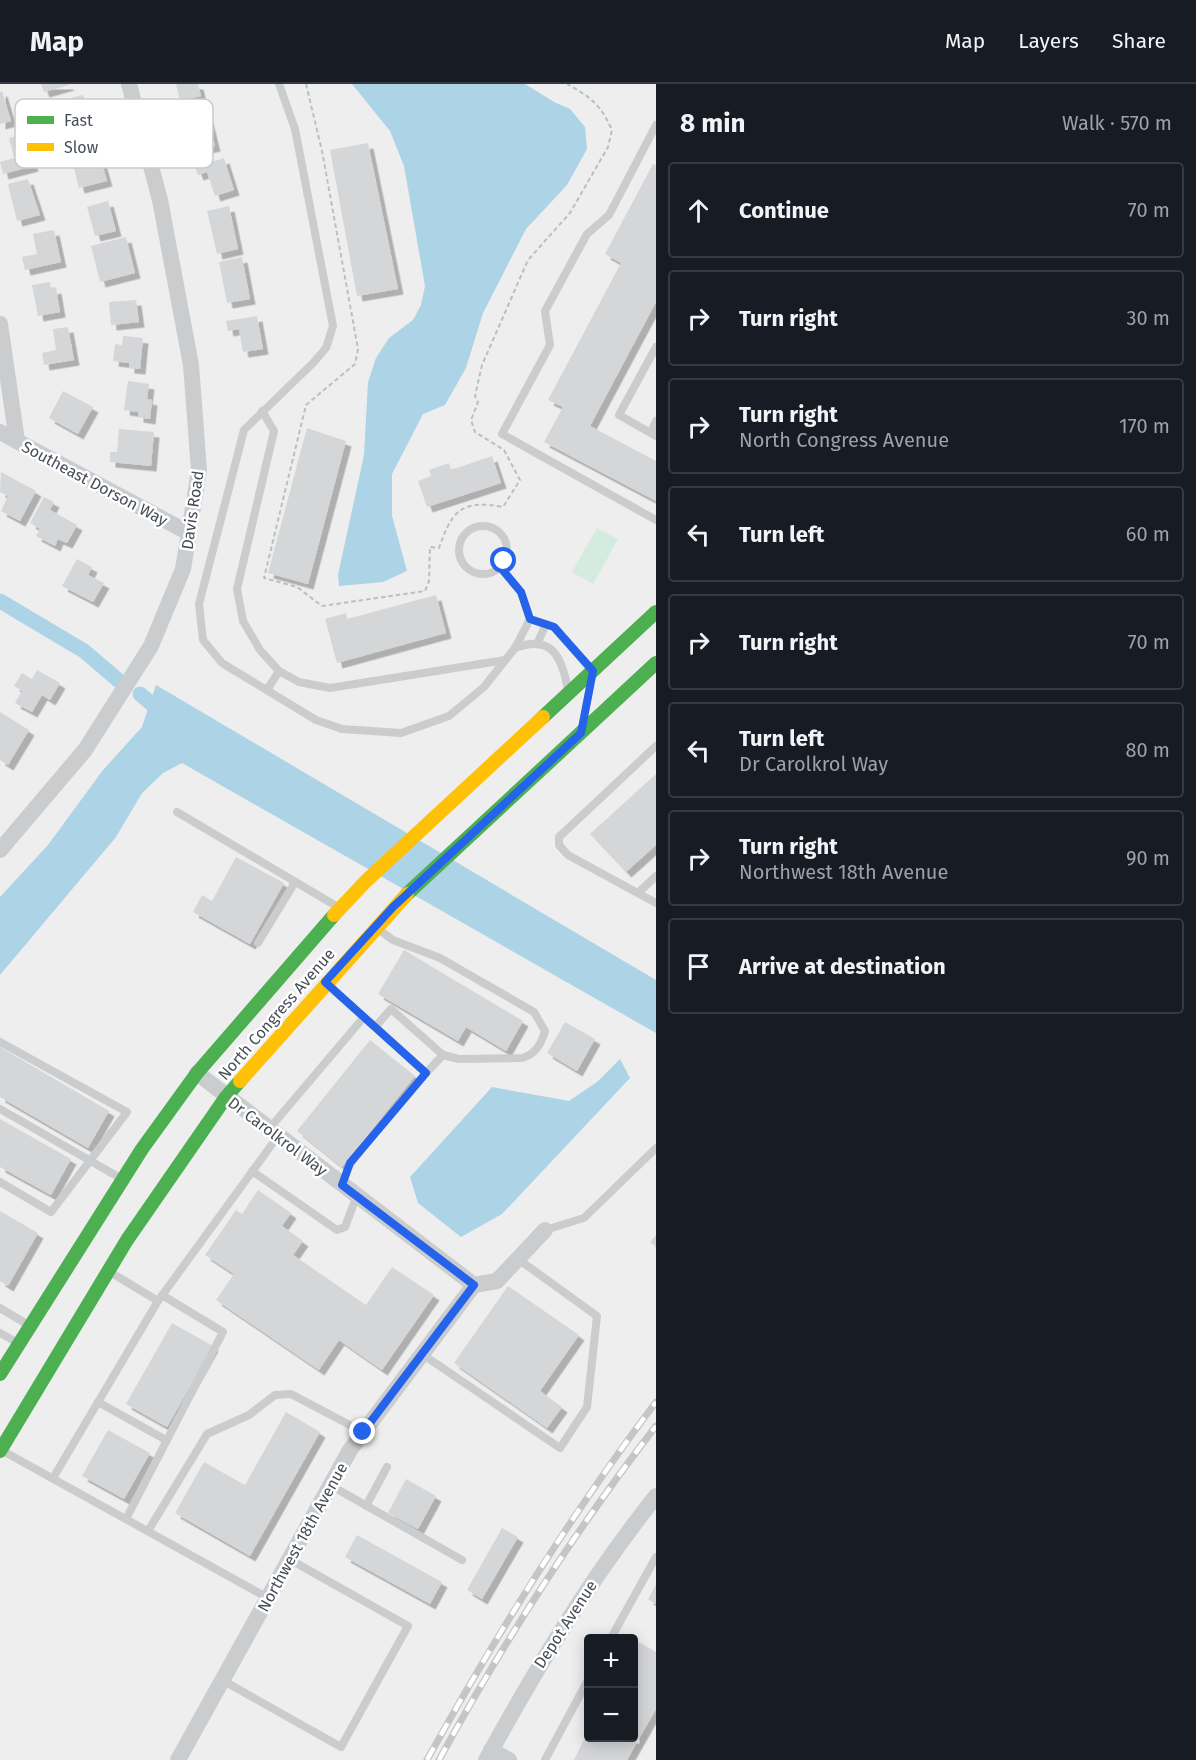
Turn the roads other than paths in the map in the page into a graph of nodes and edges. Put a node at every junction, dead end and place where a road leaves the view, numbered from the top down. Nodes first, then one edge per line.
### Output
1 (129, 84) edge
2 (279, 84) edge
3 (133, 99) edge
4 (656, 125) edge
5 (151, 168) edge
6 (0, 324) edge
7 (656, 347) edge
8 (262, 411) junction
9 (656, 421) edge
10 (0, 432) edge
11 (653, 434) edge
12 (17, 441) junction
13 (656, 520) edge
14 (189, 533) junction
15 (500, 567) junction
16 (656, 612) edge
17 (530, 619) junction
18 (546, 624) junction
19 (537, 644) junction
20 (515, 648) junction
21 (505, 660) junction
22 (656, 663) edge
23 (279, 671) junction
24 (593, 671) junction
25 (267, 690) junction
26 (568, 693) junction
27 (581, 733) junction
28 (656, 746) edge
29 (177, 812) dead end
30 (0, 850) edge
31 (656, 876) edge
32 (295, 882) junction
33 (638, 893) junction
34 (656, 903) edge
35 (341, 908) junction
36 (375, 927) junction
37 (258, 943) dead end
38 (325, 982) junction
39 (364, 1017) junction
40 (375, 1028) junction
41 (0, 1042) edge
42 (443, 1055) junction
43 (197, 1073) junction
44 (426, 1073) junction
45 (226, 1097) junction
46 (0, 1108) edge
47 (273, 1132) junction
48 (656, 1148) edge
49 (90, 1161) junction
50 (252, 1171) junction
51 (122, 1179) junction
52 (0, 1182) edge
53 (342, 1185) junction
54 (357, 1195) junction
55 (545, 1230) joint
56 (518, 1258) junction
57 (108, 1270) junction
58 (474, 1285) junction
59 (160, 1298) junction
60 (0, 1308) edge
61 (30, 1326) junction
62 (0, 1333) edge
63 (19, 1344) junction
64 (422, 1354) junction
65 (0, 1374) edge
66 (98, 1402) junction
67 (363, 1432) junction
68 (166, 1440) junction
69 (0, 1450) edge
70 (387, 1467) dead end
71 (53, 1478) junction
72 (330, 1485) junction
73 (366, 1506) junction
74 (653, 1506) edge
75 (126, 1519) junction
76 (148, 1531) junction
77 (656, 1557) edge
78 (289, 1559) junction
79 (462, 1560) dead end
80 (268, 1598) junction
81 (613, 1634) edge
82 (222, 1680) junction
83 (584, 1687) edge
84 (489, 1755) edge
85 (183, 1758) edge
86 (509, 1760) edge
87 (544, 1760) edge

1 - 3 street, Davis Road
2 - 8 lane
4 - 13 lane
5 - 14 street, Davis Road
6 - 12 street
7 - 11 lane
8 - 23 lane
8 - 25 lane
9 - 11 lane
10 - 12 street, Southeast Dorson Way
12 - 14 street, Southeast Dorson Way
14 - 30 street, Davis Road
15 - 15 lane
15 - 17 lane
16 - 24 main road, North Congress Avenue
17 - 18 lane
17 - 20 lane
18 - 19 lane
18 - 24 lane
19 - 20 lane
19 - 26 lane
20 - 21 lane
21 - 23 lane
21 - 25 lane
22 - 27 main road, North Congress Avenue
23 - 25 lane
24 - 26 main road, North Congress Avenue
24 - 27 main road
26 - 35 main road, North Congress Avenue
27 - 36 main road, North Congress Avenue
28 - 33 lane
29 - 32 lane
31 - 33 lane
32 - 35 lane
32 - 37 lane
33 - 34 lane
35 - 43 main road, North Congress Avenue
36 - 38 main road, North Congress Avenue
36 - 42 lane
38 - 39 lane
38 - 45 main road, North Congress Avenue
39 - 40 lane
39 - 47 lane
40 - 42 lane
40 - 44 lane
41 - 49 lane
42 - 44 lane
43 - 45 street, Dr Carolkrol Way
43 - 51 main road, North Congress Avenue
44 - 53 lane
45 - 47 street, Dr Carolkrol Way
45 - 57 main road, North Congress Avenue
46 - 49 lane
47 - 50 lane
47 - 53 street, Dr Carolkrol Way
48 - 55 lane
49 - 51 lane
49 - 52 lane
50 - 54 lane
50 - 59 lane
51 - 61 main road, North Congress Avenue
53 - 54 street, Dr Carolkrol Way
54 - 58 street, Dr Carolkrol Way
55 - 56 street
56 - 58 street
56 - 64 lane
57 - 59 lane
57 - 69 main road, North Congress Avenue
58 - 64 street, Northwest 18th Avenue
59 - 66 lane
59 - 68 lane
60 - 61 lane
61 - 63 main road, North Congress Avenue
62 - 63 lane
63 - 65 main road, North Congress Avenue
64 - 67 street, Northwest 18th Avenue
66 - 68 lane
66 - 71 lane
67 - 72 street, Northwest 18th Avenue
67 - 76 lane
68 - 75 lane
69 - 71 lane
70 - 73 lane
71 - 75 lane
72 - 73 lane
72 - 78 street, Northwest 18th Avenue
73 - 79 lane
74 - 84 street, Depot Avenue
75 - 76 lane
76 - 80 lane
77 - 81 lane
78 - 80 street, Northwest 18th Avenue
78 - 82 lane
80 - 82 street, Northwest 18th Avenue
82 - 85 street, Northwest 18th Avenue
83 - 87 lane
84 - 86 street

